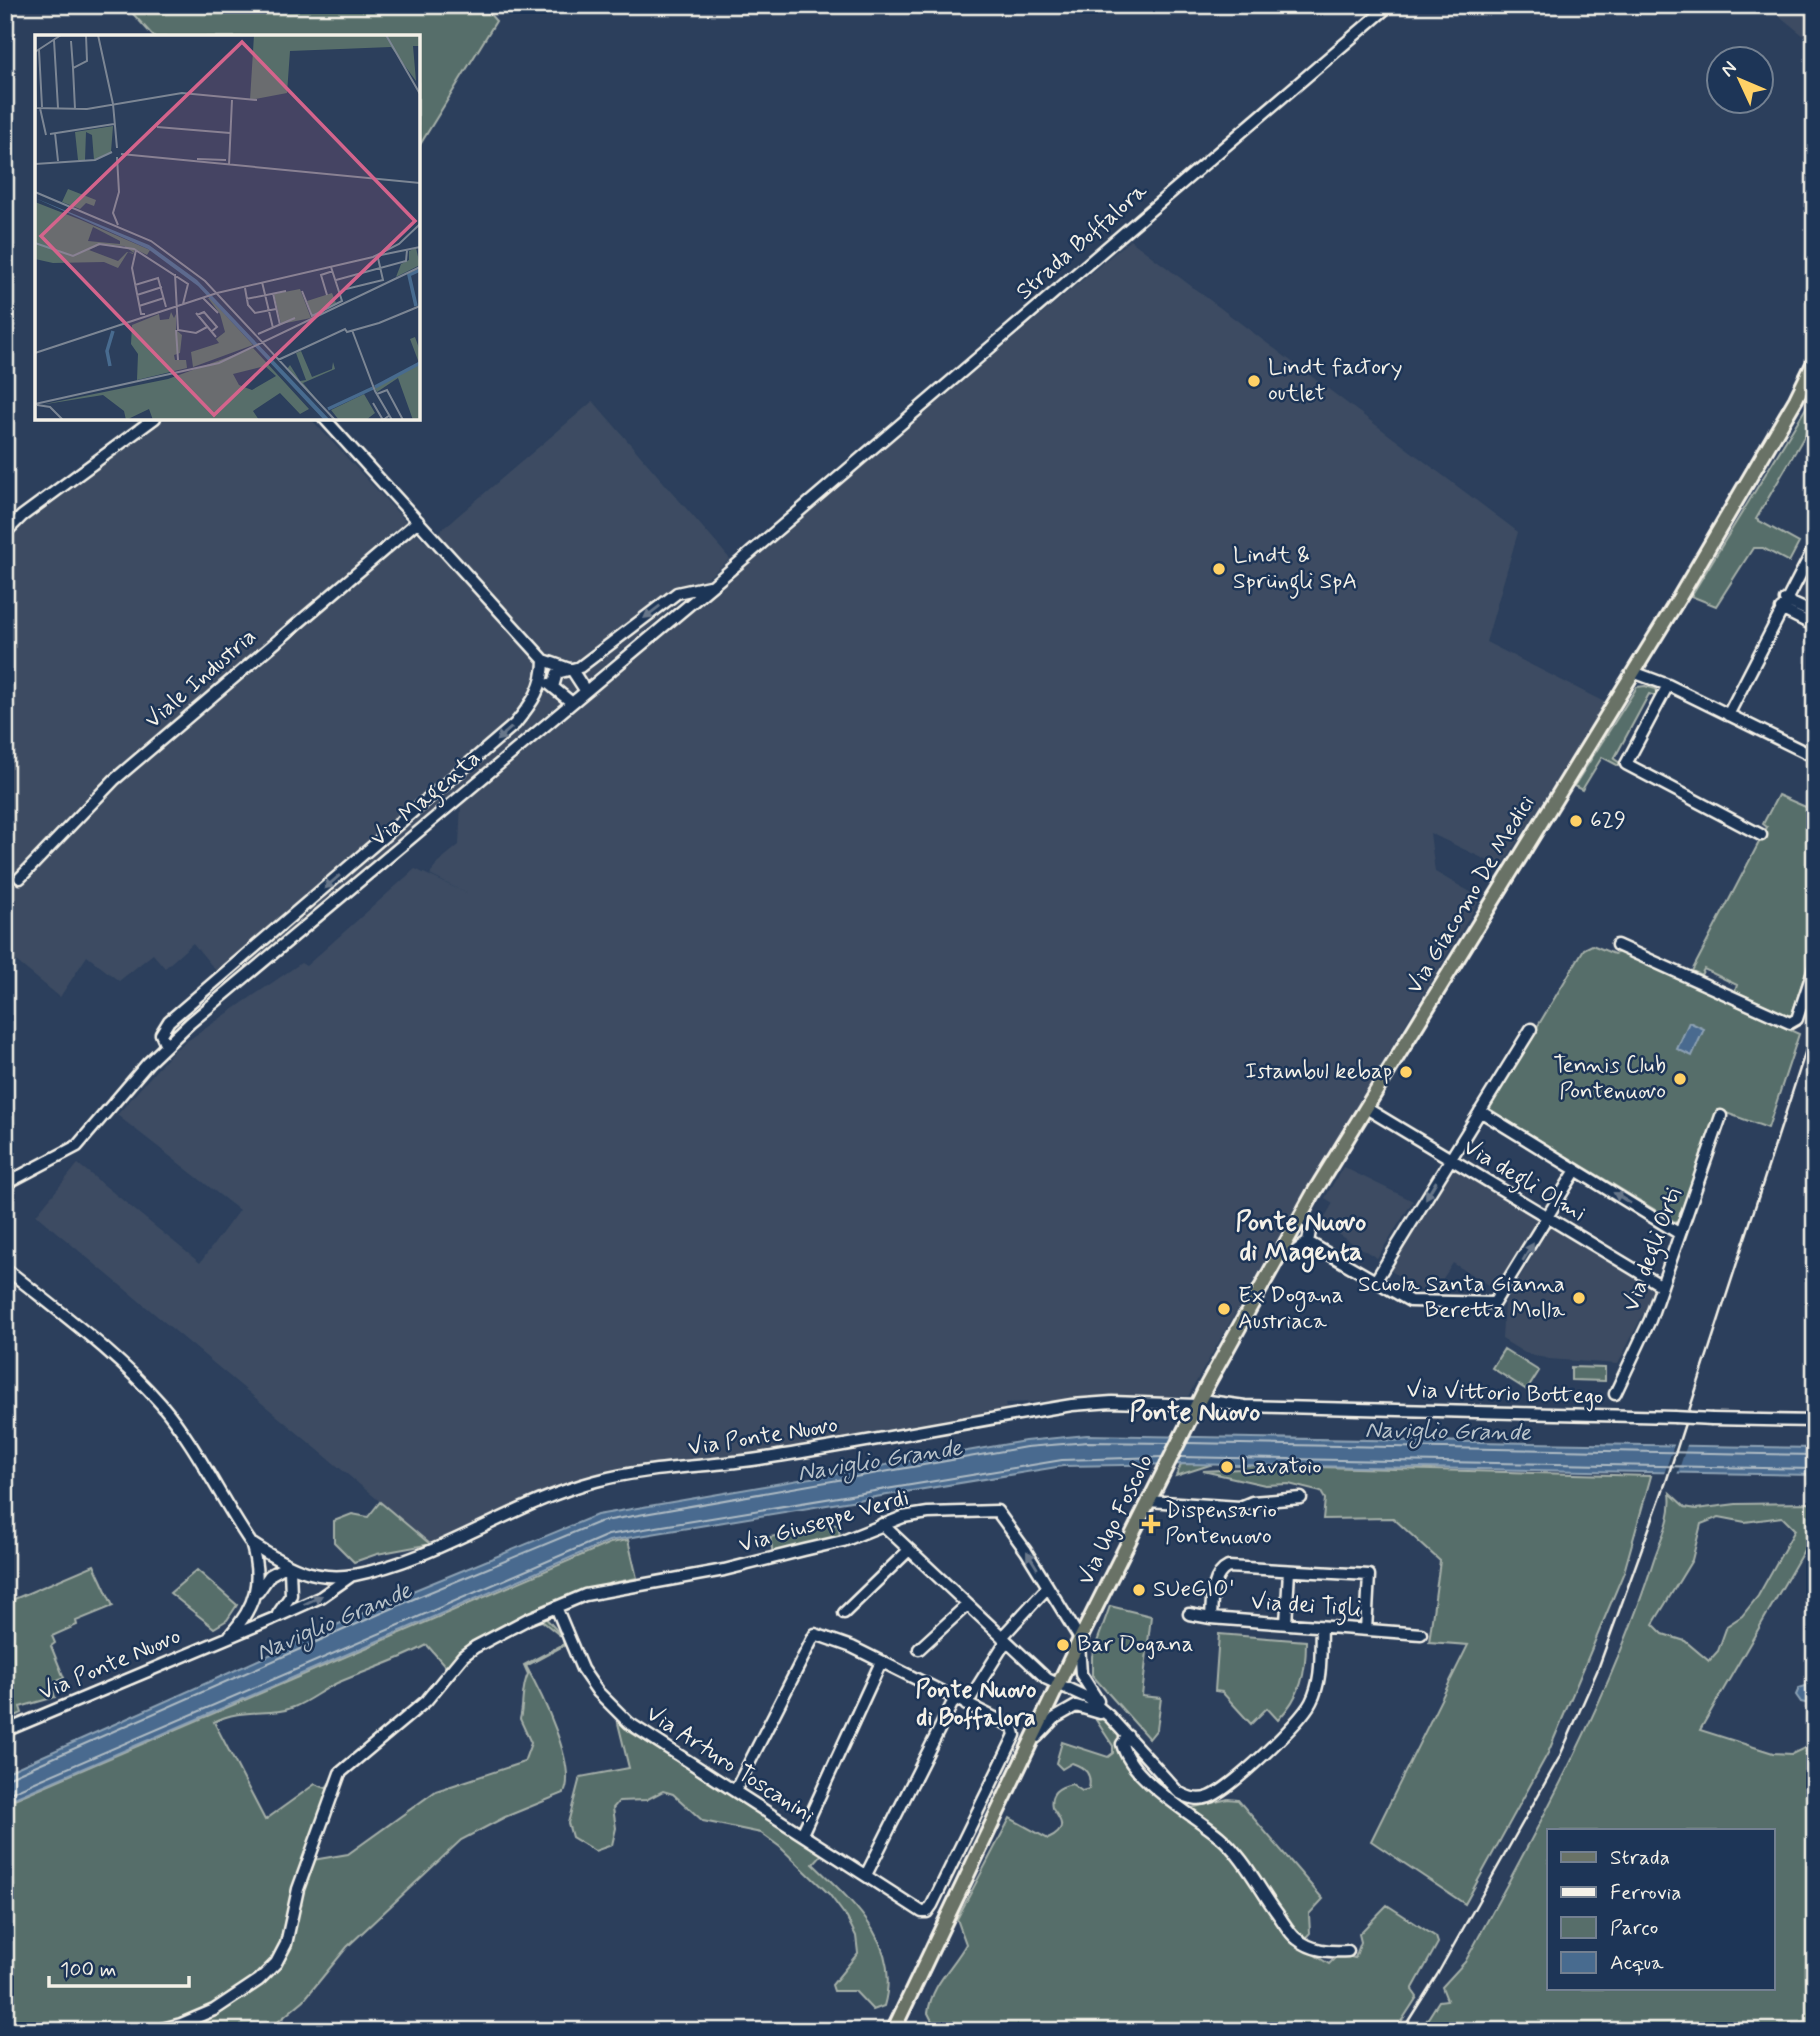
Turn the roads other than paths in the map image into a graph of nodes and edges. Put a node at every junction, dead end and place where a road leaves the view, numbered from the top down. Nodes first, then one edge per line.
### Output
1 (1390, 5) edge
2 (1815, 359) edge
3 (1815, 370) edge
4 (1796, 399) junction
5 (152, 420) edge
6 (326, 420) edge
7 (800, 510) joint
8 (418, 521) junction
9 (5, 533) edge
10 (1815, 546) edge
11 (713, 585) junction
12 (1783, 604) junction
13 (1815, 614) edge
14 (1815, 625) edge
15 (544, 660) junction
16 (572, 670) junction
17 (1633, 672) junction
18 (544, 679) junction
19 (1668, 685) junction
20 (553, 687) junction
21 (585, 690) junction
22 (571, 702) junction
23 (1728, 715) junction
24 (1815, 757) edge
25 (1761, 835) dead end
26 (20, 878) dead end
27 (1617, 945) dead end
28 (1815, 965) edge
29 (1531, 1029) dead end
30 (166, 1045) junction
31 (1366, 1108) junction
32 (1480, 1111) junction
33 (1721, 1116) dead end
34 (1451, 1158) junction
35 (1576, 1170) junction
36 (5, 1184) edge
37 (1301, 1217) junction
38 (1549, 1218) junction
39 (1680, 1234) junction
40 (1308, 1242) junction
41 (1282, 1249) junction
42 (5, 1268) edge
43 (1376, 1280) junction
44 (1662, 1286) junction
45 (1615, 1394) dead end
46 (1196, 1405) junction
47 (1189, 1418) joint
48 (1815, 1421) edge
49 (1301, 1498) dead end
50 (1148, 1502) junction
51 (882, 1524) junction
52 (250, 1543) junction
53 (908, 1551) junction
54 (288, 1568) junction
55 (1289, 1571) junction
56 (352, 1575) junction
57 (1048, 1587) junction
58 (256, 1595) junction
59 (967, 1605) junction
60 (556, 1607) junction
61 (844, 1614) dead end
62 (1189, 1614) dead end
63 (1211, 1618) junction
64 (272, 1619) junction
65 (1286, 1624) junction
66 (1321, 1627) junction
67 (1366, 1630) junction
68 (1421, 1634) dead end
69 (230, 1635) junction
70 (1004, 1639) junction
71 (1080, 1640) junction
72 (919, 1649) dead end
73 (881, 1662) junction
74 (1059, 1685) junction
75 (954, 1700) junction
76 (966, 1705) junction
77 (1076, 1706) junction
78 (1109, 1716) junction
79 (5, 1731) edge
80 (1128, 1736) junction
81 (1027, 1751) junction
82 (735, 1791) junction
83 (970, 1826) junction
84 (802, 1834) junction
85 (987, 1834) junction
86 (866, 1875) junction
87 (1348, 1951) dead end
88 (154, 2031) edge
89 (893, 2031) edge

1 - 7 street, Strada Boffalora
2 - 4 main road, Via Giacomo De Medici
3 - 4 street
4 - 17 main road, Via Giacomo De Medici
5 - 9 street
6 - 8 street
7 - 11 street, Via Magenta
8 - 15 street
8 - 26 street, Viale Industria
10 - 12 street
11 -> 16 street, Via Magenta
11 - 21 street, Via Magenta
12 - 13 street
12 - 14 street
12 - 23 street
15 - 16 street
15 - 18 street
16 - 20 street, Via Magenta
16 - 21 street
17 - 19 street
17 - 31 main road, Via Giacomo De Medici
18 - 20 street
18 -> 30 street, Via Magenta
19 - 23 street
19 - 25 street
20 - 22 street
21 - 22 street, Via Magenta
22 - 30 street, Via Magenta
23 - 24 street
27 - 28 street
29 - 32 street
30 - 36 street, Via Magenta
31 - 34 street, Via degli Olmi
31 - 37 main road, Via Giacomo De Medici
32 - 34 street
32 - 35 street, Via degli Olmi
33 - 39 street, Via degli Orti
34 - 38 street, Via degli Olmi
34 -> 43 street
35 - 38 street
39 -> 35 street, Via degli Olmi
37 - 40 street
37 - 41 main road, Via Giacomo De Medici
43 -> 38 street
38 - 44 street, Via degli Olmi
39 - 44 street, Via degli Orti
40 - 41 street
40 - 43 street
41 - 46 main road, Via Giacomo De Medici
42 - 52 street
44 - 45 street, Via degli Orti
46 - 47 main road, Via Giacomo De Medici
46 - 48 street, Via Vittorio Bottego, bridge
46 - 56 street, Via Ponte Nuovo
47 - 50 main road, Via Ugo Foscolo
49 - 50 street
50 - 71 main road, Via Ugo Foscolo
51 - 53 street
57 -> 51 street, Via Giuseppe Verdi
51 - 60 street, Via Giuseppe Verdi
52 - 54 street, Via Ponte Nuovo
52 - 58 street
53 - 59 street
53 - 61 street
54 - 56 street, Via Ponte Nuovo
54 - 58 street
54 - 64 street
55 - 63 street
55 - 65 street
55 - 67 street
64 -> 56 street, Via Ponte Nuovo
57 - 70 street
57 - 71 street, Via Giuseppe Verdi
58 - 69 street
59 - 70 street
59 - 72 street
60 - 82 street, Via Arturo Toscanini
60 - 88 street, Via Giuseppe Verdi
62 - 63 street, Via dei Tigli
63 - 65 street, Via dei Tigli
64 - 69 street, Via Ponte Nuovo
65 - 66 street, Via dei Tigli
66 - 67 street, Via dei Tigli
66 - 80 street
67 - 68 street, Via dei Tigli
69 - 79 street, Via Ponte Nuovo
70 - 74 street
70 - 76 street
71 - 74 main road, Via Ugo Foscolo
71 - 78 street
73 - 75 street
73 - 82 street
73 - 84 street
74 - 77 street
74 - 78 street
74 - 81 main road, Via Ugo Foscolo
75 - 76 street
75 - 86 street
76 - 83 street
77 - 78 street
77 - 81 street
78 - 80 street
80 - 87 street
81 - 85 main road, Via Ugo Foscolo
82 - 84 street, Via Arturo Toscanini
83 - 85 street
83 - 86 street, Via Arturo Toscanini
84 - 86 street, Via Arturo Toscanini
85 - 89 main road, Via Ugo Foscolo

